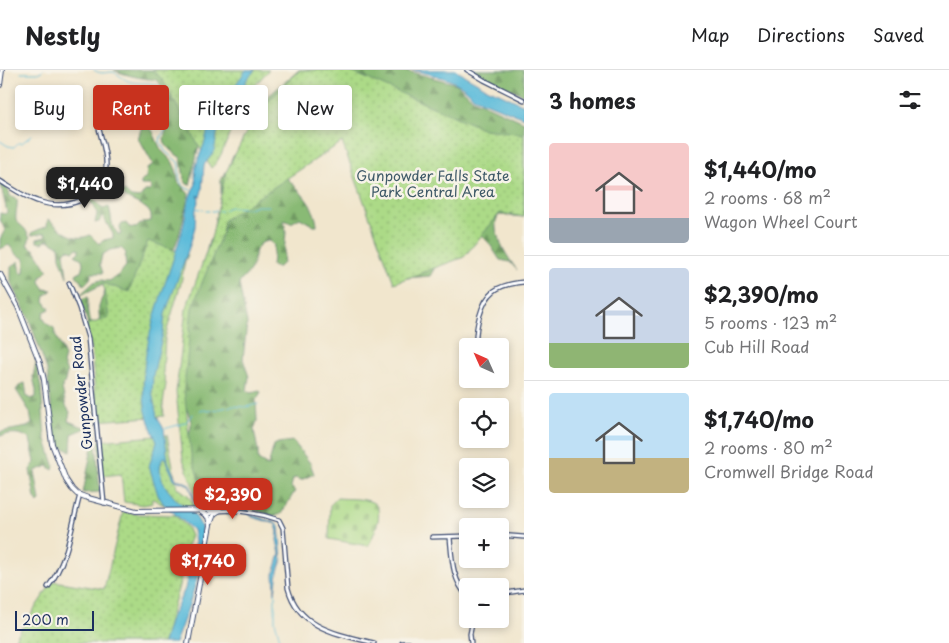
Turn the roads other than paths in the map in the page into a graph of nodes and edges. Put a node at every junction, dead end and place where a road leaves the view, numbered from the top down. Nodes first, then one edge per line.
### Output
1 (2, 70) edge
2 (467, 70) edge
3 (0, 85) edge
4 (524, 100) edge
5 (99, 130) edge
6 (0, 181) edge
7 (0, 274) edge
8 (524, 282) edge
9 (69, 283) dead end
10 (477, 338) edge
11 (80, 495) junction
12 (104, 503) junction
13 (220, 510) junction
14 (199, 511) junction
15 (207, 515) junction
16 (210, 525) junction
17 (459, 536) edge
18 (509, 536) edge
19 (432, 537) dead end
20 (450, 537) junction
21 (524, 537) edge
22 (459, 586) edge
23 (48, 587) dead end
24 (524, 590) edge
25 (509, 592) edge
26 (471, 628) edge
27 (368, 642) edge
28 (188, 643) edge
29 (374, 643) edge
30 (402, 643) edge
31 (409, 643) edge
32 (471, 643) edge

1 - 3 main road
2 - 4 street
5 - 6 street
7 - 11 main road
8 - 10 street
9 - 12 street, Gunpowder Road
11 - 12 main road
11 - 23 street
12 - 14 main road
13 - 14 main road
13 - 15 street
13 - 16 main road
13 - 27 street
14 - 15 main road
15 - 16 main road
16 - 28 main road
17 - 20 street
18 - 21 street
19 - 20 street
20 - 22 street
24 - 25 street
26 - 32 street
27 - 29 street
30 - 31 street

